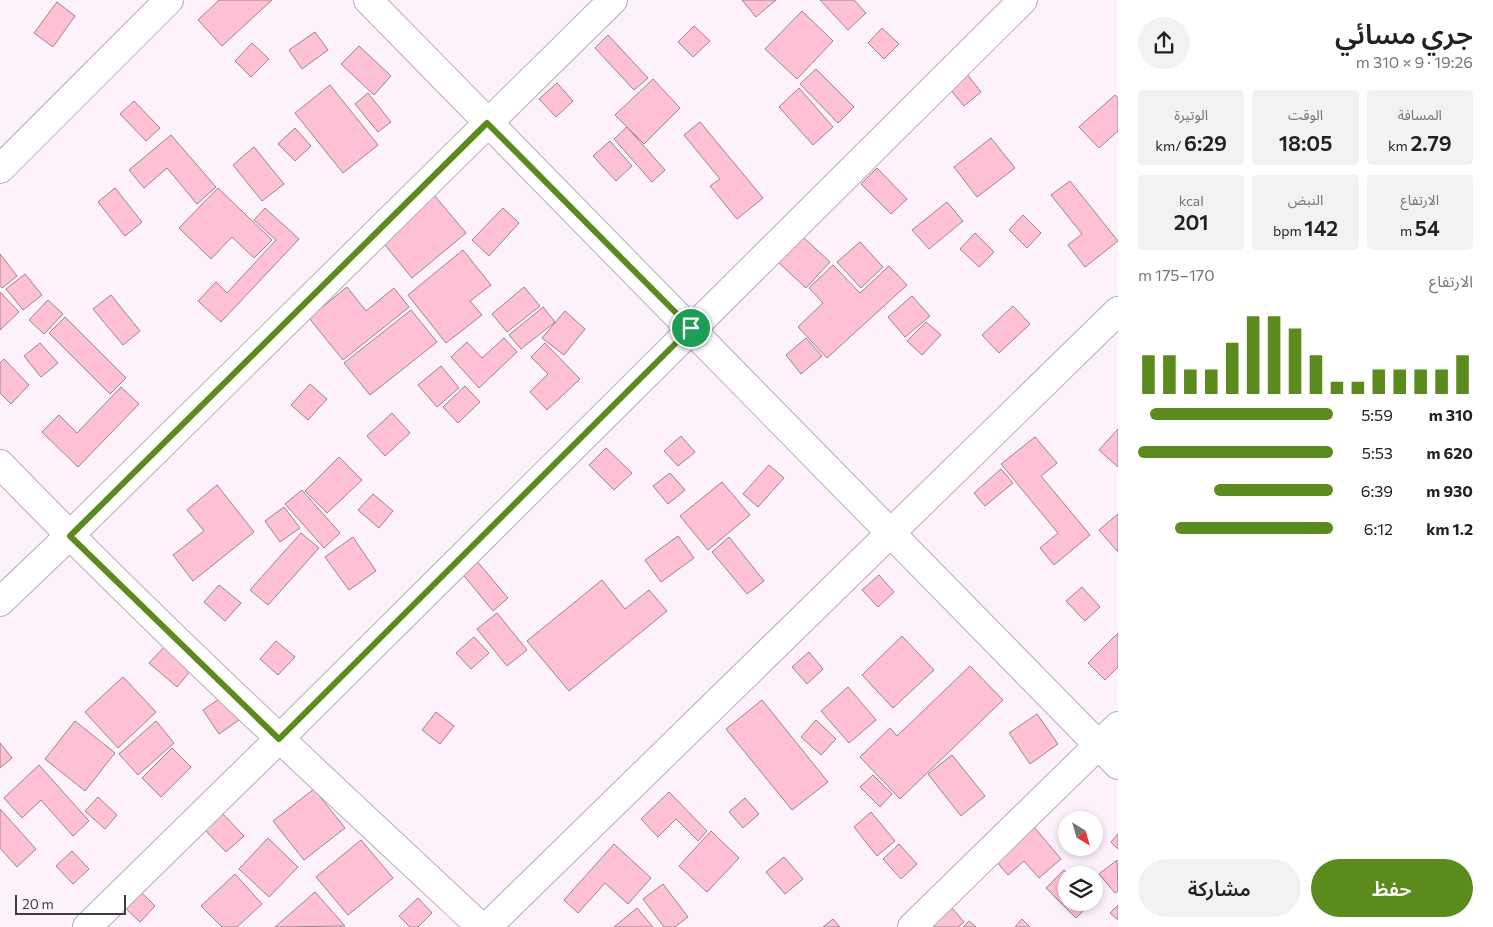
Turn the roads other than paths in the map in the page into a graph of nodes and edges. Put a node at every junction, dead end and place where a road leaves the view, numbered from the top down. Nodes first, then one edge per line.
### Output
1 (169, 0) edge
2 (368, 0) edge
3 (612, 0) edge
4 (1023, 0) edge
5 (487, 123) junction
6 (0, 169) edge
7 (1118, 311) edge
8 (691, 328) junction
9 (0, 464) edge
10 (891, 534) junction
11 (70, 536) junction
12 (0, 602) edge
13 (1118, 726) edge
14 (279, 739) junction
15 (1099, 745) junction
16 (1118, 765) edge
17 (87, 927) edge
18 (480, 927) edge
19 (487, 927) edge
20 (912, 927) edge

1 - 6 street
2 - 5 street
3 - 5 street
4 - 8 street
5 - 8 street
5 - 11 street
7 - 10 street
8 - 10 street
8 - 14 street
9 - 11 street
10 - 15 street
10 - 19 street
11 - 12 street
11 - 14 street
13 - 15 street
14 - 17 street
14 - 18 street
15 - 16 street
15 - 20 street

